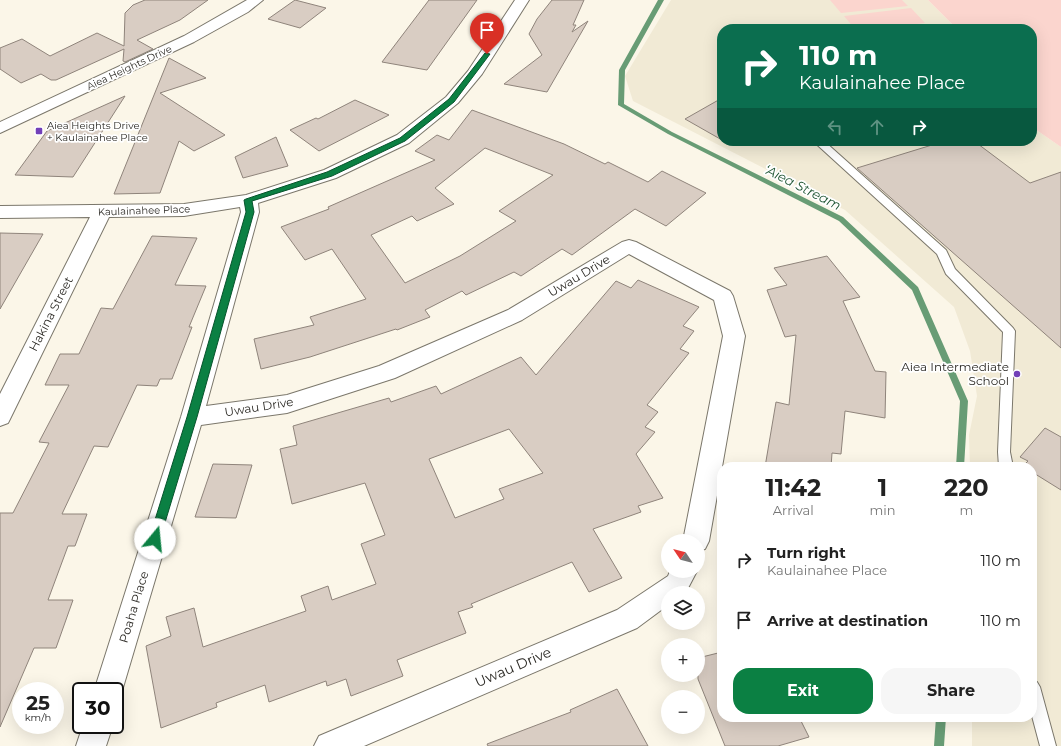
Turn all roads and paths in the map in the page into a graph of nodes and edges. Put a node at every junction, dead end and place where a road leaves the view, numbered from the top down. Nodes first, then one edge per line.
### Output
1 (256, 0) edge
2 (522, 0) edge
3 (0, 128) edge
4 (824, 146) edge
5 (248, 200) junction
6 (0, 212) edge
7 (102, 212) junction
8 (0, 417) edge
9 (192, 417) junction
10 (1005, 462) edge
11 (697, 534) edge
12 (680, 578) edge
13 (111, 682) edge
14 (1037, 705) edge
15 (95, 734) edge
16 (91, 746) edge
17 (329, 746) edge
18 (1048, 746) edge

1 - 3 street, Aiea Heights Drive
2 - 5 street, Kaulainahee Place
4 - 10 lane
5 - 7 street, Kaulainahee Place
5 - 9 street, Poaha Place
6 - 7 street, Kaulainahee Place
7 - 8 street, Hakina Street
9 - 11 street, Uwau Drive
9 - 13 street, Poaha Place
12 - 17 street, Uwau Drive
14 - 18 lane
15 - 16 street

